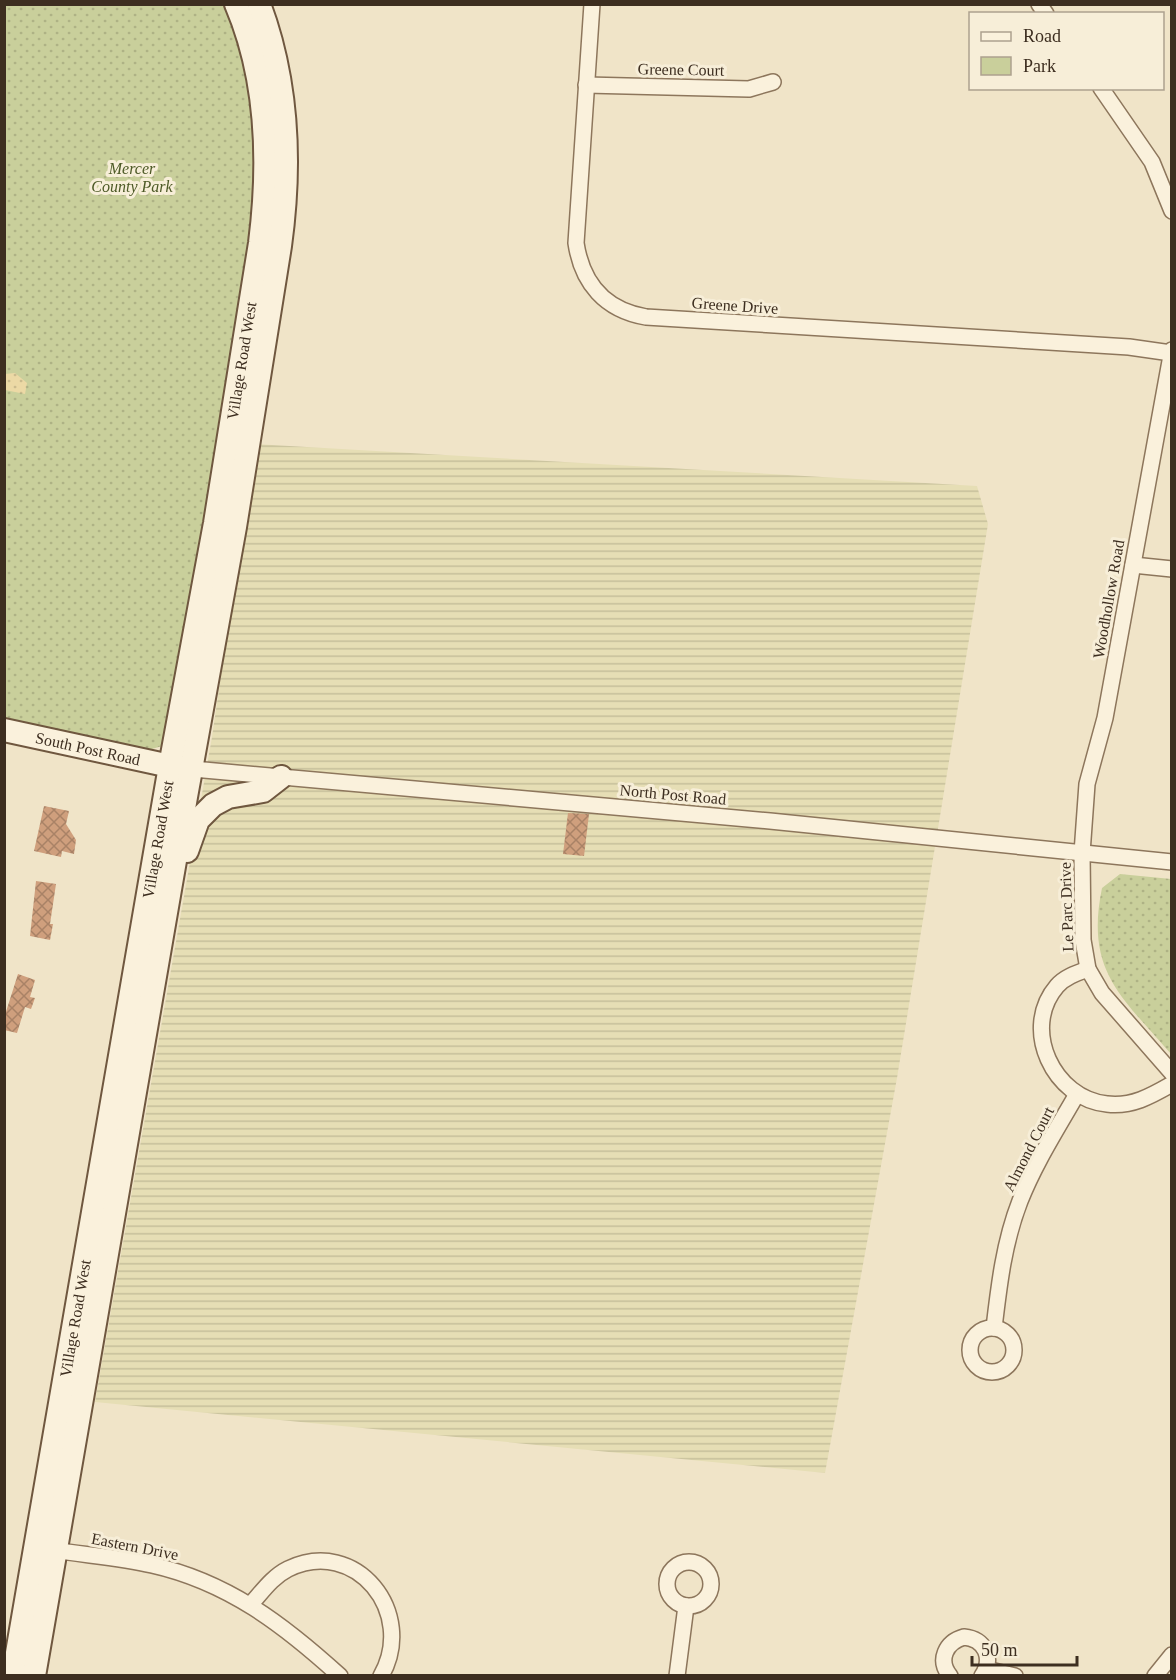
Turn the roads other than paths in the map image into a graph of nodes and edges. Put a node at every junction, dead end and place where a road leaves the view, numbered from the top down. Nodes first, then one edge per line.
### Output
1 (236, 4) edge
2 (258, 4) edge
3 (592, 4) edge
4 (773, 82) dead end
5 (586, 85) junction
6 (1102, 90) edge
7 (1172, 211) edge
8 (1171, 352) edge
9 (1133, 565) junction
10 (1172, 570) edge
11 (4, 730) edge
12 (180, 768) junction
13 (281, 777) junction
14 (1082, 853) junction
15 (1172, 862) edge
16 (1089, 969) junction
17 (1172, 1073) edge
18 (1172, 1084) edge
19 (1077, 1094) junction
20 (118, 1190) junction
21 (994, 1328) dead end
22 (46, 1548) junction
23 (251, 1604) junction
24 (686, 1606) dead end
25 (1172, 1655) edge
26 (984, 1672) edge
27 (13, 1676) edge
28 (34, 1676) edge
29 (340, 1676) edge
30 (381, 1676) edge
31 (677, 1676) edge
32 (950, 1676) edge
33 (1015, 1676) edge
34 (1155, 1676) edge

1 - 12 main road, Village Road West
2 - 12 main road, Village Road West
3 - 5 street, Greene Drive
4 - 5 street, Greene Court
5 - 8 street, Greene Drive
6 - 7 street
8 - 9 street, Woodhollow Road
9 - 10 street
9 - 14 street, Woodhollow Road
11 - 12 main road, South Post Road
12 - 13 street, North Post Road
12 - 20 main road, Village Road West
12 - 22 main road, Village Road West
13 - 14 street, North Post Road
13 - 20 main road
14 - 15 street, North Post Road
14 - 16 street, Le Parc Drive
16 - 17 street, Le Parc Drive
16 - 19 street
18 - 19 street
19 - 21 street, Almond Court
20 - 22 main road, Village Road West
22 - 23 street, Eastern Drive
22 - 27 main road, Village Road West
22 - 28 main road, Village Road West
23 - 29 street, Eastern Drive
23 - 30 street
24 - 31 street
25 - 34 street
26 - 32 street
26 - 33 street

